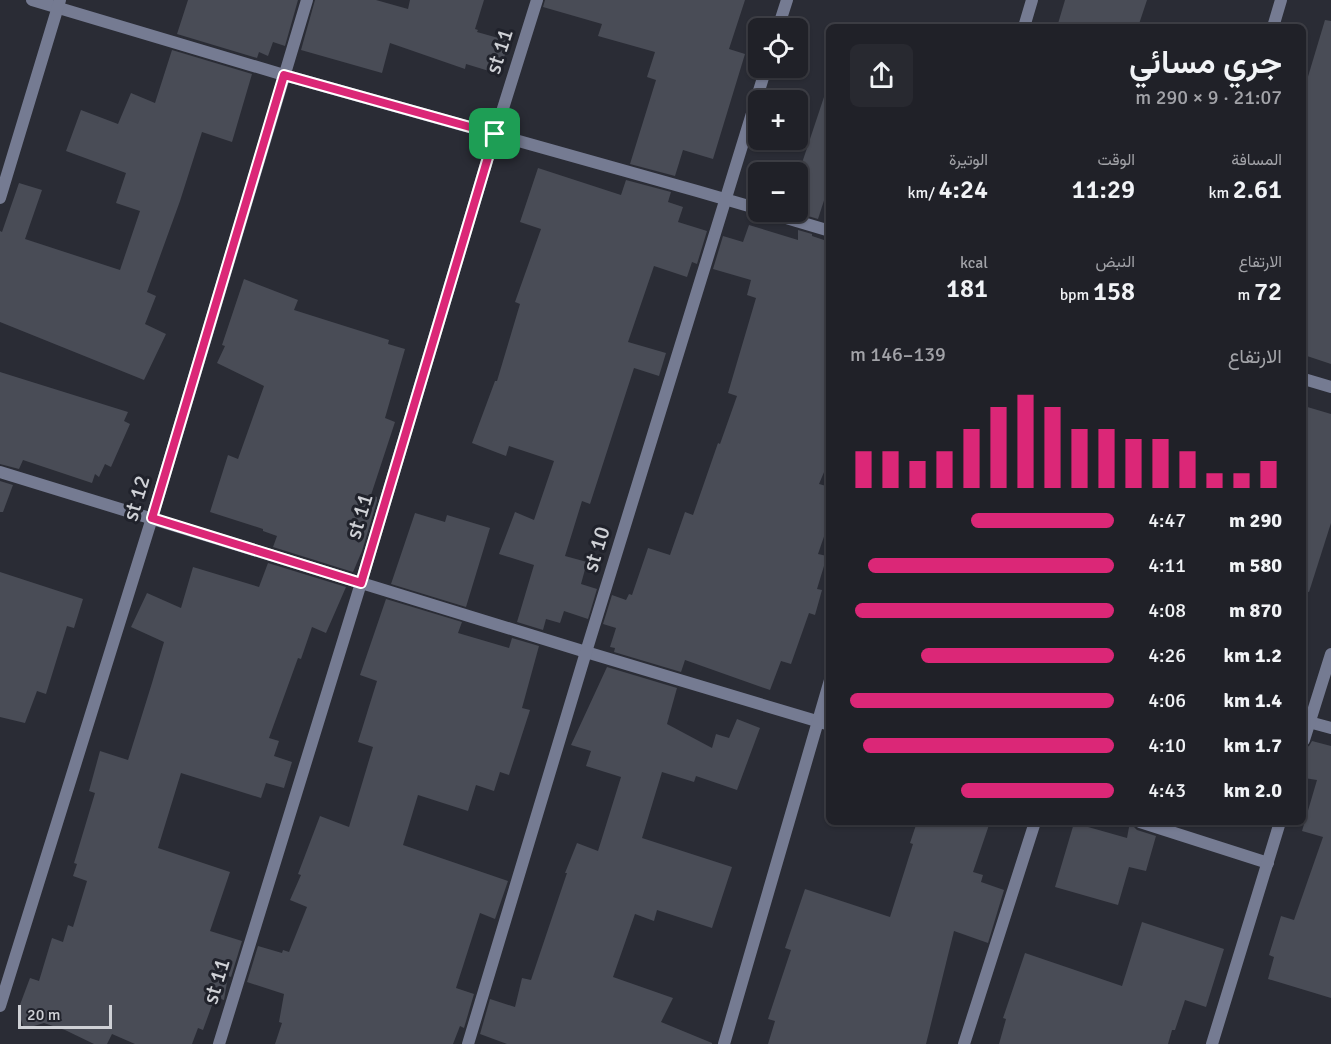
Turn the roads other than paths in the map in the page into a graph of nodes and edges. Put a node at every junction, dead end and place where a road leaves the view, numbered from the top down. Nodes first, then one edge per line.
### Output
1 (32, 0) edge
2 (307, 0) edge
3 (537, 0) edge
4 (787, 0) edge
5 (1032, 0) edge
6 (1281, 0) edge
7 (59, 4) edge
8 (781, 18) edge
9 (1025, 24) edge
10 (1274, 24) edge
11 (284, 75) junction
12 (763, 78) edge
13 (495, 134) junction
14 (0, 198) edge
15 (726, 199) junction
16 (748, 206) edge
17 (800, 222) edge
18 (826, 230) edge
19 (1306, 380) edge
20 (1331, 387) edge
21 (0, 472) edge
22 (152, 518) junction
23 (361, 583) junction
24 (586, 652) junction
25 (1331, 654) edge
26 (826, 693) edge
27 (817, 721) junction
28 (1309, 722) junction
29 (826, 724) edge
30 (1331, 728) edge
31 (1306, 733) edge
32 (1034, 825) edge
33 (1149, 825) edge
34 (1279, 825) edge
35 (1268, 863) junction
36 (0, 1006) edge
37 (219, 1044) edge
38 (468, 1044) edge
39 (724, 1044) edge
40 (964, 1044) edge
41 (1212, 1044) edge

1 - 7 street
2 - 11 street, st 12
3 - 13 street, st 11
4 - 8 street
5 - 9 street
6 - 10 street
7 - 11 street
7 - 14 street
11 - 13 street
11 - 22 street, st 12
12 - 15 street, st 10
13 - 15 street
13 - 23 street, st 11
15 - 16 street
15 - 24 street, st 10
17 - 18 street
19 - 20 street
21 - 22 street
22 - 23 street
22 - 36 street, st 12
23 - 24 street
23 - 37 street, st 11
24 - 27 street
24 - 38 street, st 10
25 - 28 street
26 - 27 street
27 - 29 street
27 - 39 street
28 - 30 street
28 - 31 street
32 - 40 street
33 - 35 street
34 - 35 street
35 - 41 street

